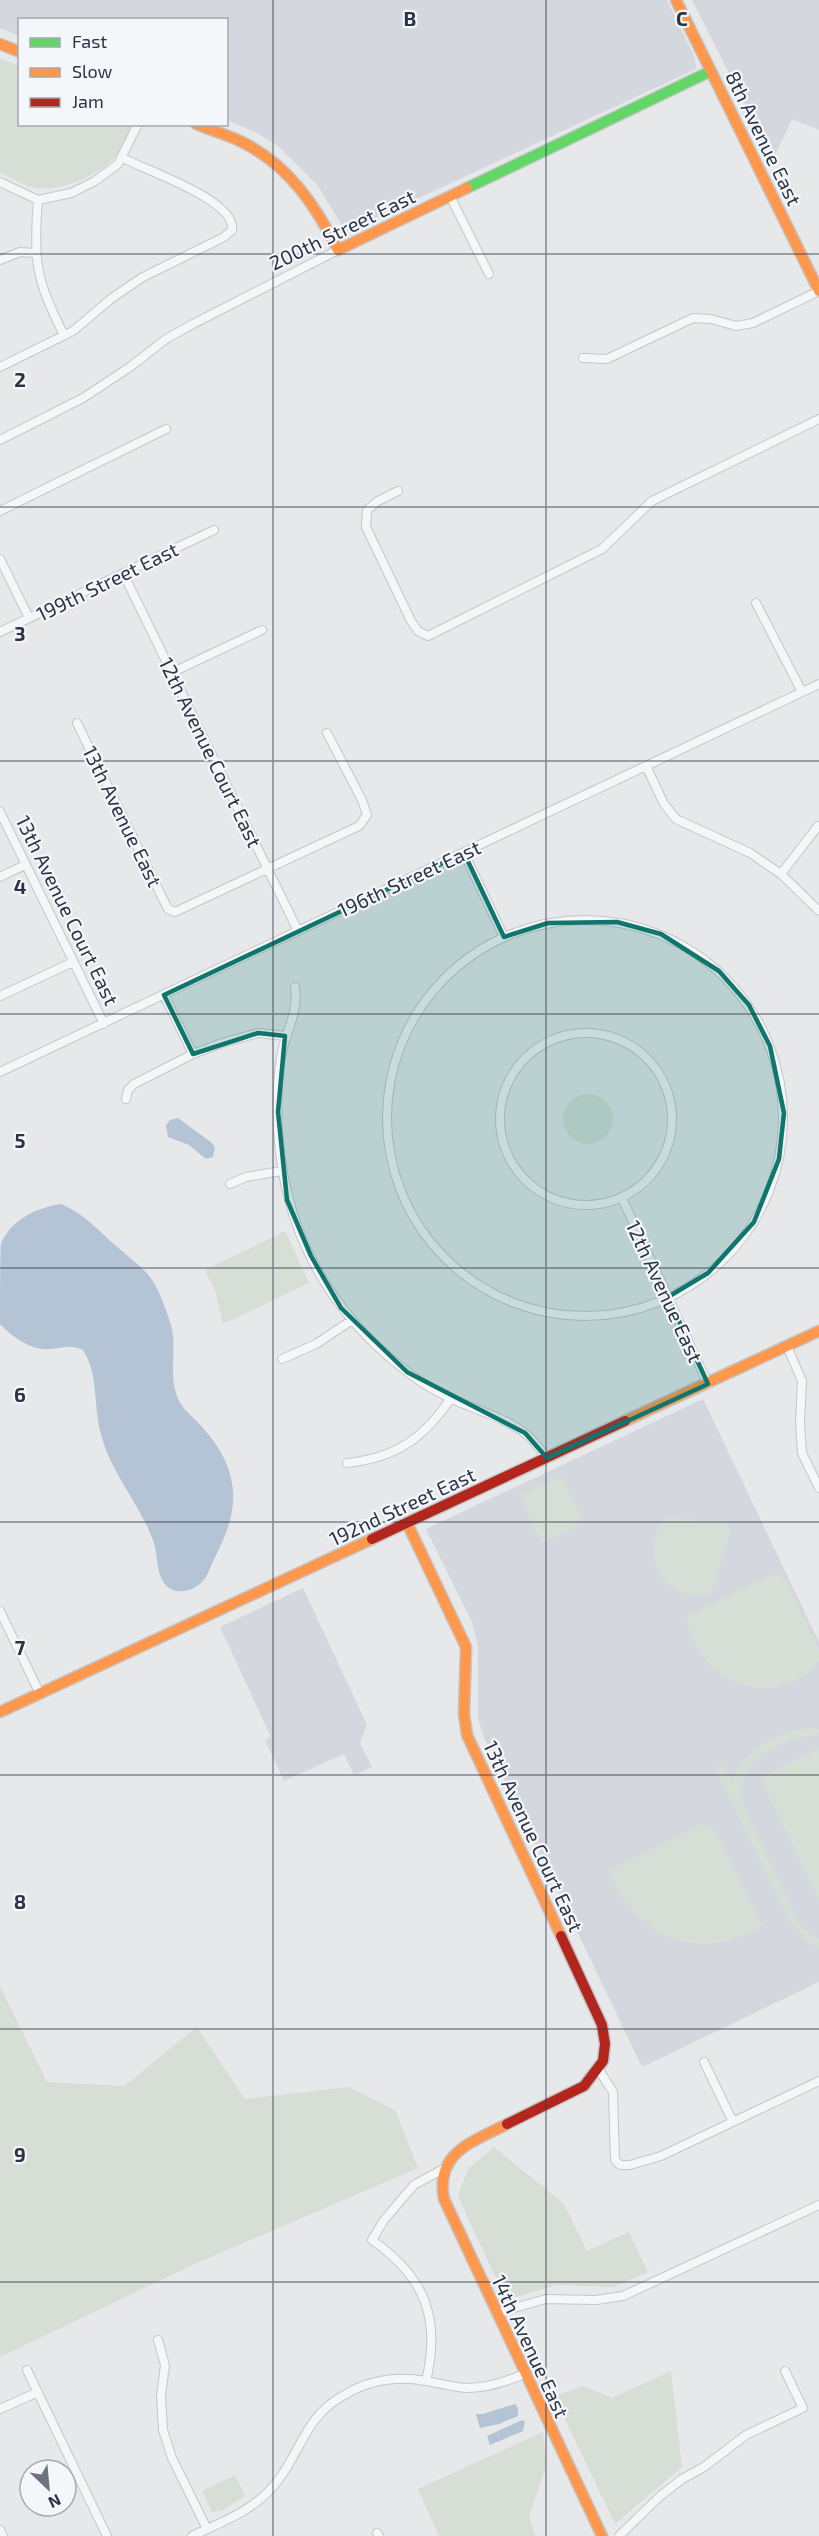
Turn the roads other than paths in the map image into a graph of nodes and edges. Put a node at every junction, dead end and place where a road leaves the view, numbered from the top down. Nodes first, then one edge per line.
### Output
1 (676, 0) edge
2 (0, 44) edge
3 (18, 51) edge
4 (711, 71) junction
5 (137, 126) edge
6 (201, 126) edge
7 (123, 158) junction
8 (0, 182) edge
9 (450, 196) junction
10 (38, 200) junction
11 (338, 250) junction
12 (35, 253) junction
13 (0, 260) edge
14 (489, 274) dead end
15 (819, 291) edge
16 (64, 335) junction
17 (584, 358) dead end
18 (0, 367) edge
19 (819, 419) edge
20 (166, 429) dead end
21 (0, 440) edge
22 (398, 491) dead end
23 (0, 511) edge
24 (214, 530) dead end
25 (0, 559) edge
26 (123, 573) junction
27 (756, 603) dead end
28 (29, 618) junction
29 (262, 630) dead end
30 (0, 633) edge
31 (173, 672) junction
32 (819, 684) edge
33 (802, 693) junction
34 (78, 723) dead end
35 (327, 733) dead end
36 (646, 766) junction
37 (0, 812) edge
38 (819, 826) edge
39 (464, 853) junction
40 (25, 865) junction
41 (268, 869) junction
42 (781, 874) junction
43 (0, 877) edge
44 (819, 911) edge
45 (298, 931) junction
46 (504, 937) junction
47 (73, 962) junction
48 (295, 987) dead end
49 (164, 995) junction
50 (0, 996) edge
51 (104, 1024) junction
52 (287, 1036) junction
53 (193, 1054) junction
54 (0, 1072) edge
55 (126, 1099) dead end
56 (281, 1171) junction
57 (230, 1184) dead end
58 (622, 1198) junction
59 (668, 1297) junction
60 (352, 1320) junction
61 (819, 1331) edge
62 (787, 1346) junction
63 (282, 1359) dead end
64 (708, 1384) junction
65 (450, 1398) junction
66 (547, 1458) junction
67 (347, 1462) dead end
68 (819, 1488) edge
69 (407, 1523) junction
70 (0, 1611) edge
71 (40, 1694) junction
72 (0, 1712) edge
73 (704, 2062) dead end
74 (599, 2070) junction
75 (819, 2081) edge
76 (733, 2122) junction
77 (445, 2168) junction
78 (819, 2205) edge
79 (495, 2313) junction
80 (158, 2340) dead end
81 (27, 2370) dead end
82 (785, 2372) dead end
83 (524, 2374) junction
84 (426, 2381) junction
85 (38, 2392) junction
86 (0, 2409) edge
87 (207, 2529) junction
88 (0, 2530) edge
89 (3, 2536) edge
90 (107, 2536) edge
91 (192, 2536) edge
92 (602, 2536) edge
93 (619, 2536) edge

1 - 4 street, 8th Avenue East
2 - 3 street
4 - 9 street, 200th Street East
4 - 15 street, 8th Avenue East
5 - 7 street
6 - 11 street
7 - 10 street
7 - 16 street
8 - 10 street
9 - 11 street, 200th Street East
9 - 14 street
10 - 12 street
11 - 21 street, 200th Street East
12 - 13 street
12 - 16 street
15 - 17 street
16 - 18 street
19 - 22 street
20 - 23 street
24 - 26 street, 199th Street East
25 - 28 street
26 - 28 street, 199th Street East
26 - 31 street, 12th Avenue Court East
27 - 33 street
28 - 30 street, 199th Street East
29 - 31 street
31 - 41 street, 12th Avenue Court East
32 - 33 street, 196th Street East
33 - 36 street, 196th Street East
34 - 41 street, 13th Avenue East
35 - 41 street
36 - 39 street, 196th Street East
36 - 42 street
37 - 40 street, 13th Avenue Court East
38 - 42 street
39 - 45 street, 196th Street East
39 - 46 street
40 - 43 street
40 - 47 street, 13th Avenue Court East
41 - 45 street, 12th Avenue Court East
42 - 44 street
45 - 49 street, 196th Street East
46 - 59 street
46 - 59 street
47 - 50 street
47 - 51 street, 13th Avenue Court East
48 - 52 street
49 - 51 street, 196th Street East
49 - 53 street
51 - 54 street, 196th Street East
52 - 53 street
52 - 56 street
53 - 55 street
56 - 57 street
56 - 60 street
58 - 58 street
58 - 59 street, 12th Avenue East
59 - 64 street, 12th Avenue East
60 - 63 street
60 - 65 street
61 - 62 street, 192nd Street East
62 - 64 street, 192nd Street East
62 - 68 street
64 - 66 street, 192nd Street East
65 - 66 street
65 - 67 street
66 - 69 street, 192nd Street East
69 - 71 street, 192nd Street East
69 - 74 street, 13th Avenue Court East
70 - 71 street
71 - 72 street, 192nd Street East
73 - 76 street
74 - 76 street
74 - 77 street
75 - 76 street
77 - 79 street, 14th Avenue East
77 - 84 street
78 - 79 street
79 - 83 street, 14th Avenue East
80 - 87 street
81 - 85 street
82 - 93 street
83 - 84 street
83 - 92 street, 14th Avenue East
84 - 87 street
85 - 86 street
85 - 90 street
87 - 91 street
88 - 89 street

